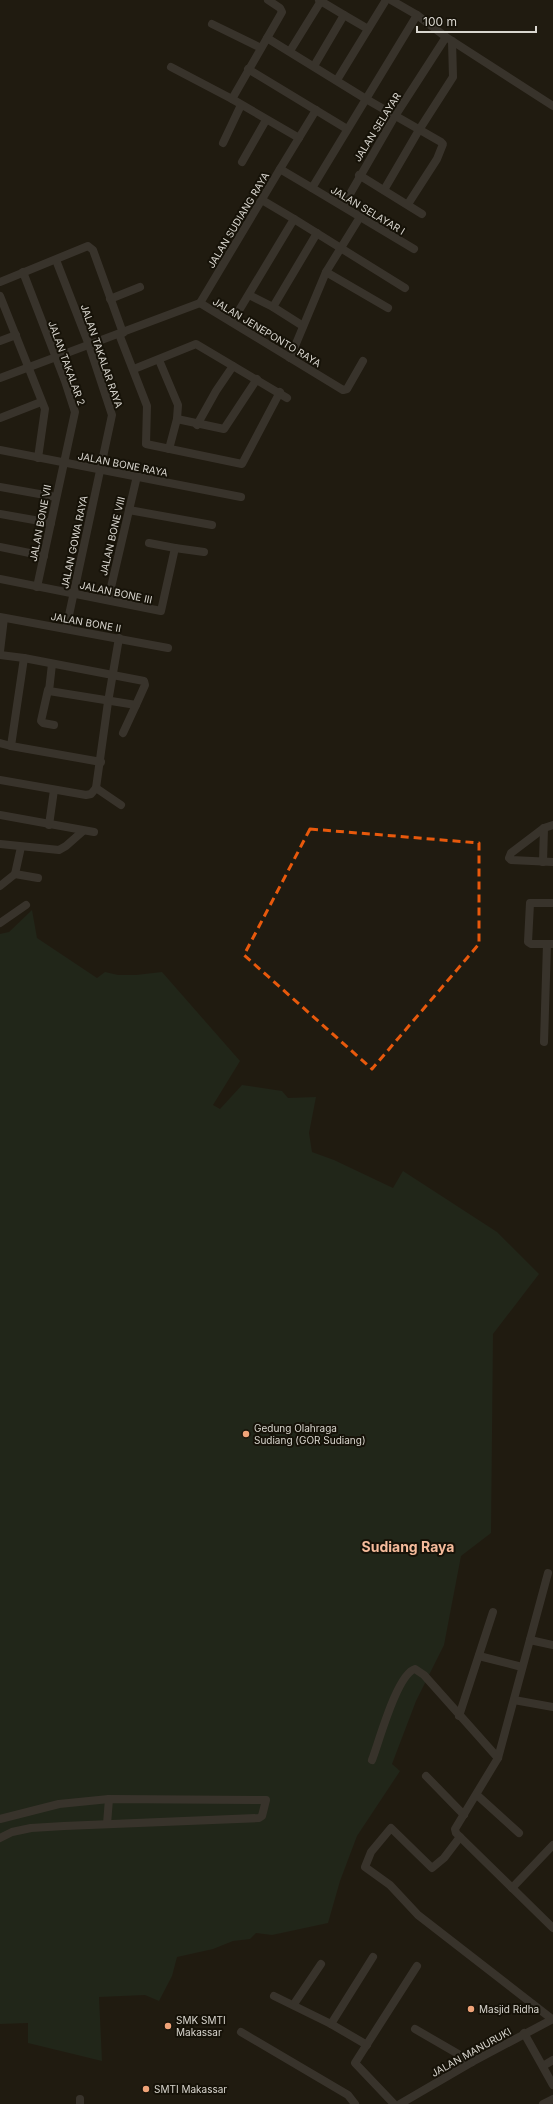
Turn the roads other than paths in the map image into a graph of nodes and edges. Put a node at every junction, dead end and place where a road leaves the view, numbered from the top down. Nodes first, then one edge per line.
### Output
1 (268, 0) edge
2 (386, 0) edge
3 (391, 0) edge
4 (320, 1) edge
5 (344, 15) junction
6 (416, 15) junction
7 (212, 24) dead end
8 (368, 29) junction
9 (267, 38) junction
10 (450, 39) junction
11 (261, 48) junction
12 (290, 51) junction
13 (314, 66) junction
14 (172, 67) dead end
15 (248, 69) junction
16 (338, 80) junction
17 (232, 99) junction
18 (366, 99) junction
19 (241, 105) junction
20 (553, 106) edge
21 (316, 110) junction
22 (395, 116) junction
23 (266, 120) junction
24 (347, 129) junction
25 (419, 130) junction
26 (299, 138) junction
27 (222, 144) dead end
28 (242, 162) dead end
29 (280, 169) junction
30 (359, 175) junction
31 (312, 188) junction
32 (384, 190) junction
33 (262, 200) junction
34 (408, 204) junction
35 (343, 206) junction
36 (422, 214) dead end
37 (360, 217) junction
38 (294, 219) junction
39 (317, 233) junction
40 (340, 247) junction
41 (414, 249) dead end
42 (56, 260) junction
43 (23, 272) junction
44 (326, 272) junction
45 (0, 282) edge
46 (140, 287) dead end
47 (406, 288) dead end
48 (248, 295) junction
49 (0, 296) edge
50 (110, 300) junction
51 (200, 303) junction
52 (273, 308) junction
53 (388, 308) dead end
54 (3, 310) edge
55 (232, 322) junction
56 (303, 326) junction
57 (121, 334) junction
58 (16, 335) junction
59 (0, 341) edge
60 (89, 345) junction
61 (56, 358) junction
62 (290, 358) junction
63 (159, 360) junction
64 (364, 361) dead end
65 (233, 366) junction
66 (28, 367) junction
67 (134, 369) junction
68 (0, 378) edge
69 (257, 379) junction
70 (280, 392) junction
71 (287, 398) dead end
72 (41, 402) junction
73 (0, 418) edge
74 (177, 419) junction
75 (197, 425) junction
76 (169, 449) junction
77 (0, 450) edge
78 (38, 458) junction
79 (102, 460) joint
80 (63, 463) junction
81 (100, 470) junction
82 (137, 476) junction
83 (0, 487) edge
84 (242, 497) dead end
85 (56, 498) junction
86 (129, 510) junction
87 (0, 514) edge
88 (51, 523) junction
89 (212, 525) dead end
90 (148, 543) dead end
91 (0, 547) edge
92 (175, 548) junction
93 (204, 552) dead end
94 (44, 556) junction
95 (0, 579) edge
96 (37, 586) junction
97 (73, 593) junction
98 (108, 600) junction
99 (2, 618) edge
100 (66, 629) junction
101 (119, 638) junction
102 (168, 648) dead end
103 (0, 651) edge
104 (0, 655) edge
105 (24, 658) junction
106 (52, 664) junction
107 (112, 675) junction
108 (48, 690) junction
109 (108, 702) junction
110 (136, 705) junction
111 (54, 725) dead end
112 (123, 733) dead end
113 (0, 743) edge
114 (11, 746) junction
115 (100, 762) junction
116 (0, 780) edge
117 (96, 788) junction
118 (54, 790) junction
119 (120, 805) dead end
120 (0, 815) edge
121 (49, 825) junction
122 (553, 825) edge
123 (544, 828) junction
124 (83, 831) junction
125 (94, 832) dead end
126 (0, 844) edge
127 (21, 847) junction
128 (543, 862) junction
129 (553, 862) edge
130 (15, 874) junction
131 (38, 878) dead end
132 (0, 886) edge
133 (553, 903) edge
134 (26, 905) dead end
135 (0, 923) edge
136 (550, 944) edge
137 (544, 1042) dead end
138 (548, 1573) dead end
139 (493, 1612) dead end
140 (530, 1640) junction
141 (553, 1645) edge
142 (479, 1656) junction
143 (522, 1667) junction
144 (514, 1700) junction
145 (553, 1707) edge
146 (459, 1716) junction
147 (498, 1758) junction
148 (372, 1760) dead end
149 (426, 1776) dead end
150 (477, 1795) junction
151 (109, 1799) junction
152 (464, 1815) junction
153 (0, 1819) edge
154 (107, 1824) junction
155 (519, 1833) dead end
156 (460, 1837) junction
157 (0, 1838) edge
158 (553, 1845) edge
159 (512, 1888) junction
160 (553, 1928) edge
161 (373, 1957) dead end
162 (321, 1964) dead end
163 (418, 1966) dead end
164 (274, 1996) dead end
165 (294, 2004) junction
166 (552, 2019) edge
167 (331, 2024) junction
168 (415, 2030) dead end
169 (241, 2032) dead end
170 (524, 2033) junction
171 (367, 2045) junction
172 (553, 2060) edge
173 (472, 2062) junction
174 (542, 2066) junction
175 (553, 2085) edge
176 (553, 2099) edge
177 (355, 2104) edge
178 (394, 2104) edge
179 (400, 2104) edge
180 (543, 2104) edge

1 - 9 street
2 - 8 street
3 - 6 street
4 - 5 street
4 - 12 street
5 - 8 street
5 - 13 street
6 - 10 street
6 - 18 street
7 - 11 street
8 - 16 street
9 - 11 street
9 - 12 street
10 - 20 street
10 - 22 street, JALAN SELAYAR
10 - 25 street
11 - 15 street
12 - 13 street
13 - 16 street
14 - 17 street
15 - 17 street
15 - 21 street
16 - 18 street
17 - 19 street
18 - 22 street
18 - 24 street
19 - 23 street
19 - 27 street
21 - 24 street
21 - 26 street
22 - 25 street
22 - 30 street, JALAN SELAYAR
23 - 26 street
23 - 28 street
24 - 31 street
25 - 32 street
25 - 34 street
26 - 29 street
29 - 31 street, JALAN SUDIANG RAYA
29 - 33 street, JALAN SUDIANG RAYA
30 - 32 street
30 - 35 street, JALAN SELAYAR
31 - 35 street, JALAN SELAYAR I
32 - 34 street
33 - 38 street
33 - 51 street, JALAN SUDIANG RAYA
34 - 36 street
35 - 37 street, JALAN SELAYAR I
37 - 40 street
37 - 41 street, JALAN SELAYAR I
38 - 39 street
38 - 48 street
39 - 40 street
39 - 52 street
40 - 44 street
40 - 47 street
42 - 43 street
42 - 50 street
42 - 60 street, JALAN TAKALAR RAYA
43 - 45 street
43 - 61 street, JALAN TAKALAR 2
44 - 53 street
44 - 56 street
46 - 50 street
48 - 52 street
48 - 55 street
49 - 54 street
50 - 57 street
51 - 55 street, JALAN JENEPONTO RAYA
51 - 57 street
52 - 56 street
54 - 58 street
55 - 62 street, JALAN JENEPONTO RAYA
56 - 62 street
57 - 60 street
57 - 67 street
58 - 59 street
58 - 66 street
60 - 61 street
60 - 79 street, JALAN TAKALAR RAYA
61 - 66 street
61 - 80 street, JALAN TAKALAR 2
62 - 64 street, JALAN JENEPONTO RAYA
63 - 65 street
63 - 67 street
63 - 74 street
65 - 69 street
65 - 75 street
66 - 68 street
66 - 72 street
67 - 76 street
69 - 70 street
69 - 75 street
70 - 71 street
70 - 76 street
72 - 73 street
72 - 78 street
74 - 75 street
74 - 76 street
77 - 78 street, JALAN BONE RAYA
78 - 80 street, JALAN BONE RAYA
79 - 81 street, JALAN GOWA RAYA
80 - 81 street, JALAN BONE RAYA
80 - 85 street, JALAN BONE VII
81 - 82 street, JALAN BONE RAYA
81 - 97 street, JALAN GOWA RAYA
82 - 84 street, JALAN BONE RAYA
82 - 86 street, JALAN BONE VIII
83 - 85 street
85 - 88 street, JALAN BONE VII
86 - 89 street
86 - 98 street, JALAN BONE VIII
87 - 88 street
88 - 94 street, JALAN BONE VII
90 - 92 street
91 - 94 street
92 - 93 street
92 - 98 street, JALAN BONE III
94 - 96 street, JALAN BONE VII
95 - 96 street, JALAN BONE III
96 - 97 street, JALAN BONE III
97 - 98 street, JALAN BONE III
97 - 100 street, JALAN GOWA RAYA
99 - 100 street, JALAN BONE II
99 - 103 street
100 - 101 street, JALAN BONE II
101 - 102 street, JALAN BONE II
101 - 107 street
104 - 105 street
105 - 106 street
105 - 114 street
106 - 107 street
106 - 108 street
107 - 109 street
107 - 110 street
108 - 109 street
108 - 111 street
109 - 110 street
109 - 115 street
110 - 112 street
113 - 114 street
114 - 115 street
115 - 117 street
116 - 118 street
117 - 118 street
117 - 119 street
118 - 121 street
120 - 121 street
121 - 124 street
122 - 123 street
123 - 128 street
123 - 128 street
124 - 125 street
124 - 127 street
126 - 127 street
127 - 130 street
128 - 129 street
130 - 131 street
130 - 132 street
133 - 136 street
134 - 135 street
136 - 137 street
138 - 140 street
139 - 142 street
140 - 141 street
140 - 143 street
142 - 143 street
142 - 146 street
143 - 144 street
144 - 145 street
144 - 147 street
146 - 147 street
146 - 148 street
147 - 150 street
149 - 152 street
150 - 152 street
150 - 155 street
151 - 153 street
151 - 154 street
151 - 154 street
152 - 156 street
154 - 157 street
156 - 159 street
156 - 166 street
158 - 159 street
159 - 160 street
161 - 167 street
162 - 165 street
163 - 171 street
164 - 165 street
165 - 167 street
166 - 170 street, JALAN MANURUKI
167 - 171 street
168 - 173 street
169 - 177 street
170 - 173 street, JALAN MANURUKI
170 - 174 street
171 - 178 street
172 - 174 street
173 - 179 street, JALAN MANURUKI
174 - 175 street
176 - 180 street

